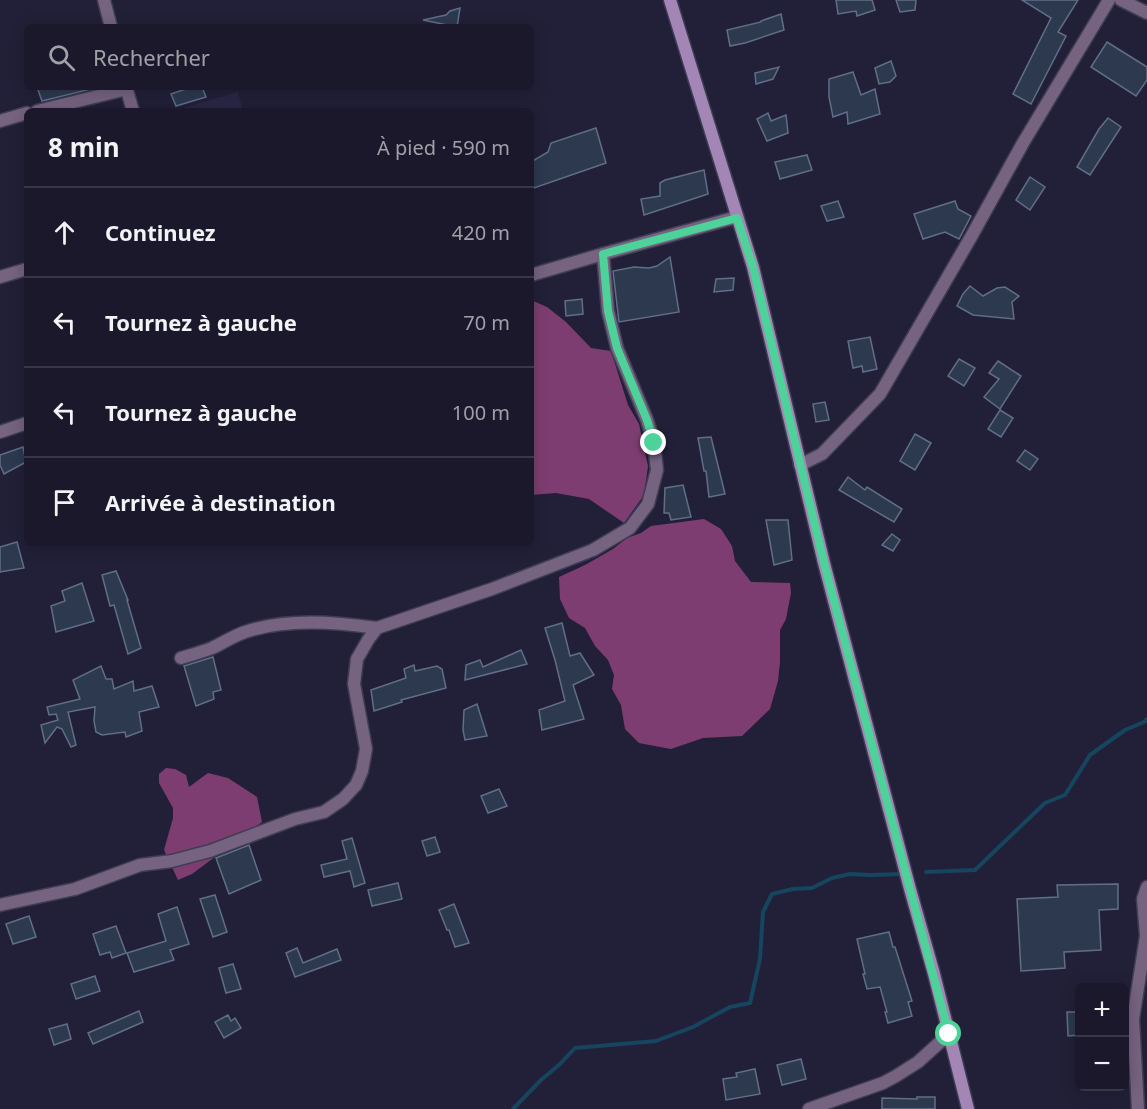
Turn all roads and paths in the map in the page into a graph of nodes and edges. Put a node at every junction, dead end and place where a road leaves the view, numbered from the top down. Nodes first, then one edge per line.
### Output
1 (104, 0) edge
2 (670, 0) edge
3 (1108, 0) edge
4 (1121, 0) edge
5 (1147, 13) edge
6 (110, 24) edge
7 (118, 90) edge
8 (127, 90) edge
9 (49, 108) edge
10 (132, 108) edge
11 (24, 114) edge
12 (0, 121) edge
13 (737, 218) junction
14 (603, 254) junction
15 (24, 270) edge
16 (534, 274) edge
17 (0, 277) edge
18 (24, 424) edge
19 (0, 432) edge
20 (800, 465) junction
21 (377, 628) junction
22 (181, 658) dead end
23 (1147, 887) edge
24 (0, 905) edge
25 (1143, 970) edge
26 (949, 1034) junction
27 (809, 1109) edge
28 (968, 1109) edge
29 (1138, 1109) edge

1 - 6 street
2 - 13 main road
3 - 20 street
4 - 5 street
7 - 9 street
8 - 10 street
11 - 12 street
13 - 14 street
13 - 20 main road
14 - 16 street
14 - 21 street
15 - 17 street
18 - 19 street
20 - 26 main road
21 - 22 street
21 - 24 street
23 - 25 street
25 - 29 street
26 - 27 street
26 - 28 main road

